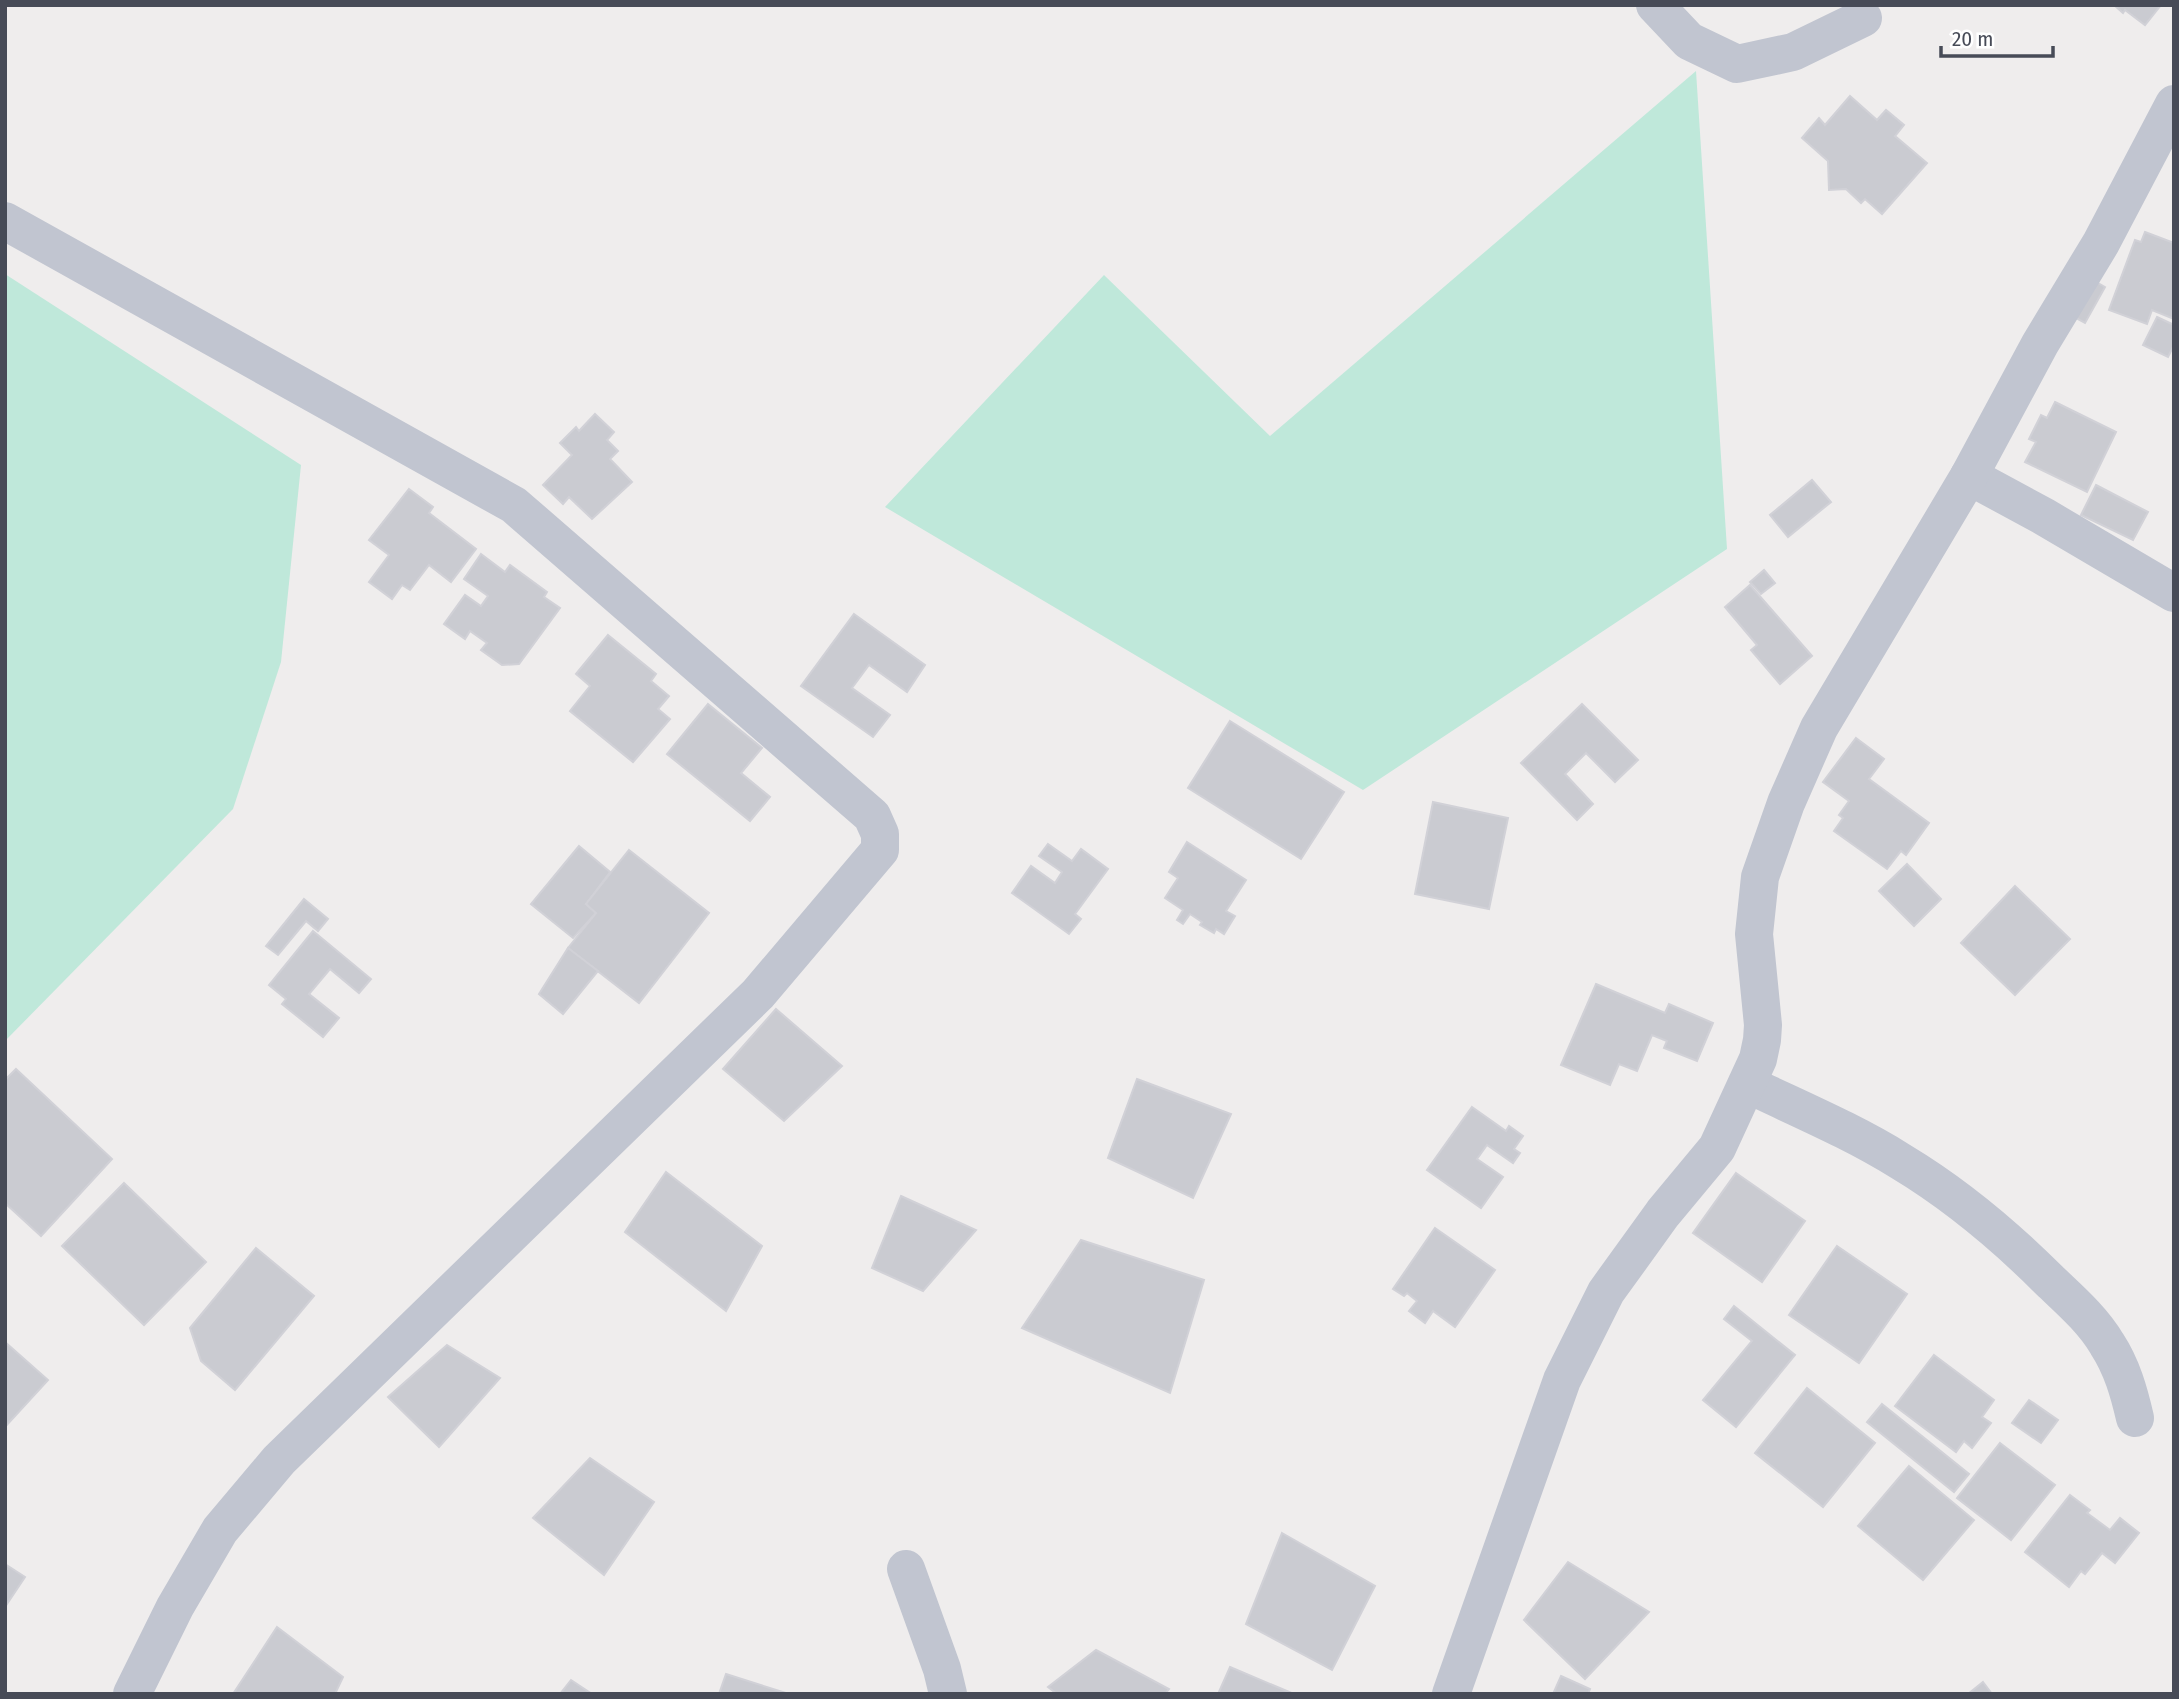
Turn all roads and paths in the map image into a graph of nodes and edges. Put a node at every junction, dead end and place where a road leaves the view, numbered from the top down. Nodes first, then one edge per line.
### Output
1 (1655, 5) edge
2 (1863, 18) dead end
3 (2174, 104) edge
4 (5, 221) edge
5 (1969, 476) junction
6 (2174, 593) edge
7 (1748, 1084) junction
8 (2136, 1418) dead end
9 (906, 1569) dead end
10 (139, 1691) edge
11 (948, 1694) edge
12 (1451, 1694) edge

1 - 2 street
3 - 5 street
4 - 10 street
5 - 6 street
5 - 7 street
7 - 8 street
7 - 12 street
9 - 11 street

